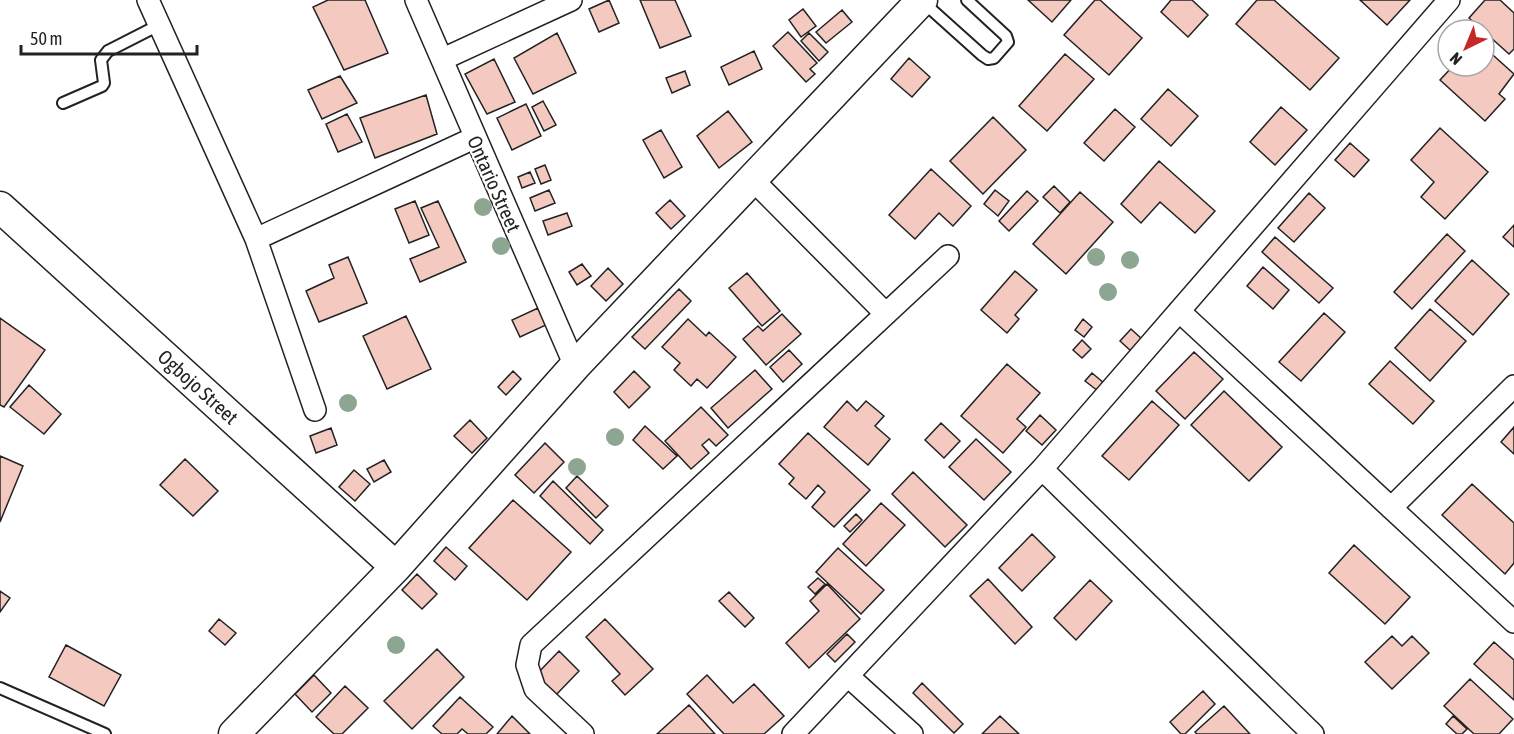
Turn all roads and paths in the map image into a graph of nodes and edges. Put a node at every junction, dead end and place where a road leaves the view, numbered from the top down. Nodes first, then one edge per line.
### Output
1 (148, 0) edge
2 (416, 0) edge
3 (571, 0) edge
4 (922, 0) edge
5 (967, 0) edge
6 (1449, 0) edge
7 (159, 25) junction
8 (443, 59) junction
9 (63, 103) dead end
10 (474, 138) junction
11 (753, 180) junction
12 (0, 207) edge
13 (256, 239) junction
14 (948, 256) dead end
15 (1179, 311) junction
16 (886, 314) junction
17 (575, 366) junction
18 (1514, 386) edge
19 (315, 410) dead end
20 (1042, 469) junction
21 (1391, 508) junction
22 (396, 567) junction
23 (1514, 622) edge
24 (848, 676) junction
25 (0, 688) edge
26 (105, 734) edge
27 (234, 734) edge
28 (583, 734) edge
29 (793, 734) edge
30 (912, 734) edge
31 (1313, 734) edge

1 - 7 street
2 - 8 street, Ontario Street
3 - 8 street
4 - 5 lane
4 - 11 street
6 - 15 street
7 - 9 lane
7 - 13 street
8 - 10 street, Ontario Street
10 - 13 street
10 - 17 street, Ontario Street
11 - 16 street
11 - 17 street
12 - 22 street, Ogbojo Street
13 - 19 street
14 - 16 street
15 - 20 street
15 - 21 street
16 - 28 street
17 - 22 street
18 - 21 street
20 - 24 street
20 - 31 street
21 - 23 street
22 - 27 street
24 - 29 street
24 - 30 street
25 - 26 lane

